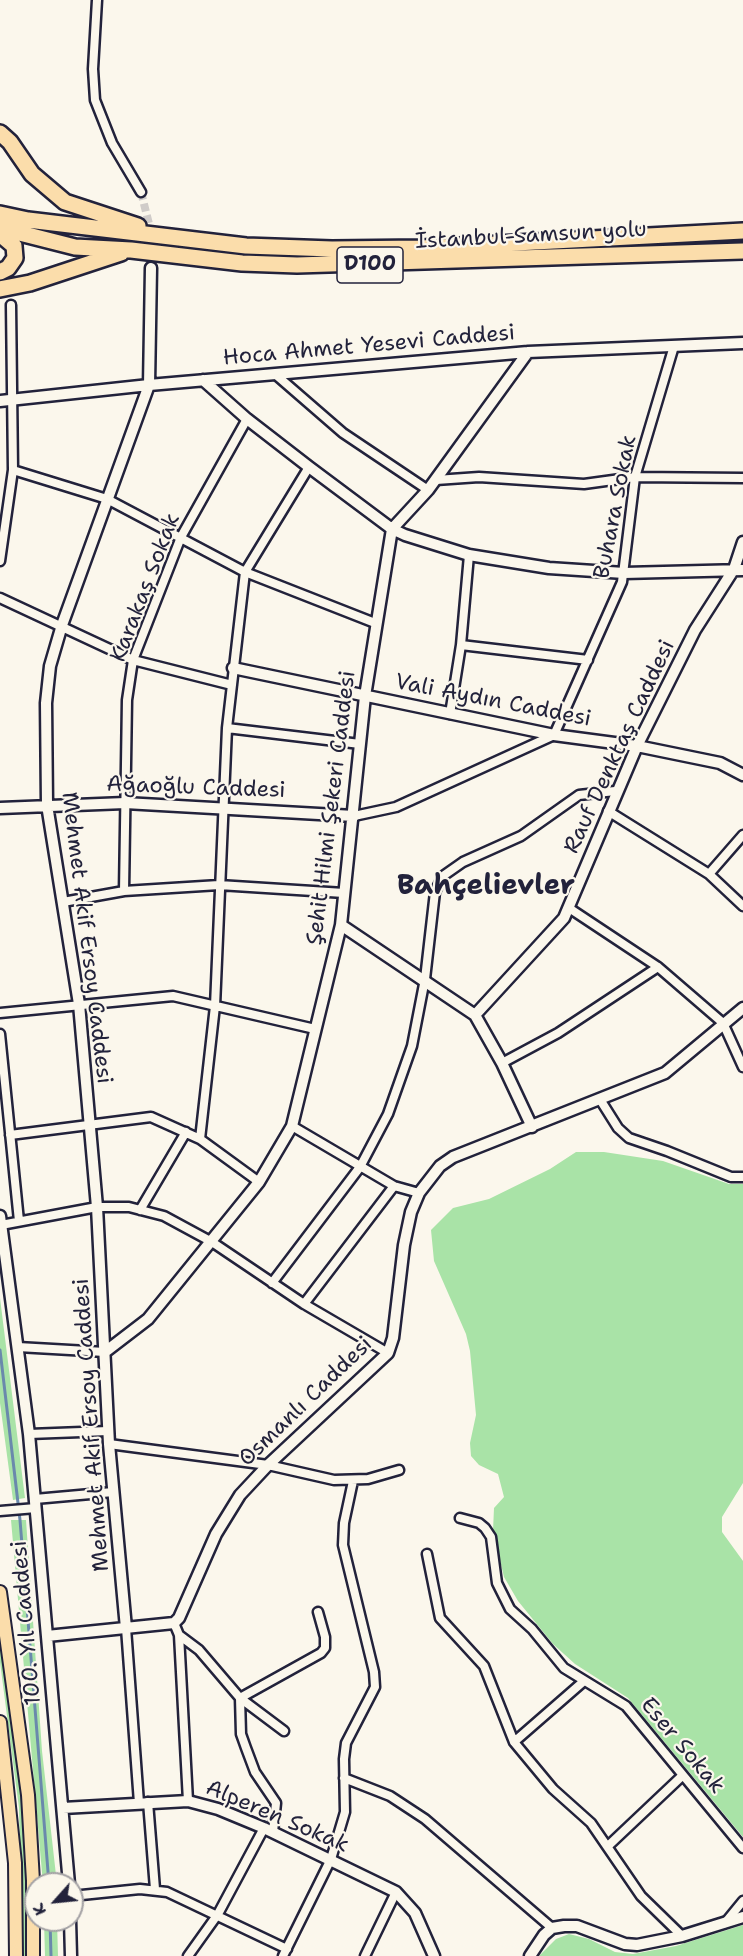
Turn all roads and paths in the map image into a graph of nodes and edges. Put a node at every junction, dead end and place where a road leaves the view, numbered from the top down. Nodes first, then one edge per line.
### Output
1 (97, 0) edge
2 (0, 133) edge
3 (141, 192) tunnel mouth
4 (0, 214) edge
5 (0, 228) edge
6 (743, 231) edge
7 (0, 234) edge
8 (170, 237) junction
9 (131, 250) junction
10 (743, 250) edge
11 (151, 268) tunnel mouth
12 (0, 272) edge
13 (0, 289) edge
14 (11, 305) dead end
15 (743, 343) edge
16 (674, 346) junction
17 (528, 352) junction
18 (275, 374) junction
19 (203, 380) junction
20 (149, 385) junction
21 (13, 399) junction
22 (0, 401) edge
23 (247, 419) junction
24 (309, 467) junction
25 (13, 470) junction
26 (635, 477) junction
27 (743, 478) edge
28 (436, 480) junction
29 (429, 490) junction
30 (107, 499) junction
31 (392, 529) junction
32 (181, 537) junction
33 (743, 542) edge
34 (469, 555) junction
35 (0, 561) edge
36 (738, 569) edge
37 (245, 572) junction
38 (624, 573) junction
39 (0, 598) edge
40 (375, 623) junction
41 (62, 625) junction
42 (460, 645) junction
43 (133, 660) junction
44 (588, 660) junction
45 (233, 668) junction
46 (232, 685) junction
47 (365, 696) junction
48 (450, 714) junction
49 (227, 728) junction
50 (554, 735) junction
51 (360, 744) junction
52 (637, 746) junction
53 (743, 775) edge
54 (615, 791) junction
55 (125, 803) junction
56 (47, 805) junction
57 (224, 807) junction
58 (0, 808) edge
59 (608, 812) junction
60 (354, 816) junction
61 (743, 835) edge
62 (709, 874) junction
63 (219, 885) junction
64 (124, 891) junction
65 (344, 893) junction
66 (63, 902) junction
67 (743, 906) edge
68 (569, 908) junction
69 (340, 925) junction
70 (658, 967) junction
71 (425, 979) junction
72 (79, 1004) junction
73 (215, 1006) junction
74 (743, 1008) edge
75 (0, 1013) edge
76 (475, 1015) junction
77 (723, 1023) junction
78 (315, 1029) junction
79 (0, 1034) edge
80 (502, 1063) junction
81 (743, 1067) edge
82 (601, 1101) junction
83 (89, 1124) junction
84 (292, 1126) junction
85 (532, 1126) junction
86 (186, 1132) junction
87 (10, 1135) junction
88 (200, 1139) junction
89 (360, 1167) junction
90 (743, 1177) edge
91 (259, 1182) junction
92 (394, 1186) junction
93 (419, 1193) junction
94 (97, 1207) junction
95 (140, 1210) junction
96 (0, 1220) edge
97 (19, 1221) junction
98 (212, 1242) junction
99 (272, 1283) junction
100 (304, 1304) junction
101 (18, 1347) junction
102 (105, 1352) junction
103 (388, 1353) junction
104 (108, 1431) junction
105 (29, 1434) junction
106 (109, 1444) junction
107 (268, 1465) junction
108 (399, 1470) dead end
109 (353, 1481) junction
110 (113, 1492) junction
111 (32, 1505) junction
112 (4, 1511) edge
113 (460, 1518) dead end
114 (427, 1554) dead end
115 (0, 1595) edge
116 (318, 1612) dead end
117 (174, 1623) junction
118 (126, 1628) junction
119 (179, 1635) junction
120 (47, 1636) junction
121 (584, 1681) junction
122 (240, 1698) junction
123 (0, 1722) edge
124 (284, 1731) dead end
125 (514, 1742) junction
126 (682, 1776) junction
127 (344, 1778) junction
128 (188, 1801) junction
129 (143, 1802) junction
130 (5, 1807) edge
131 (63, 1808) junction
132 (269, 1830) junction
133 (608, 1846) junction
134 (743, 1848) edge
135 (331, 1859) junction
136 (68, 1872) edge
137 (155, 1889) junction
138 (396, 1892) junction
139 (84, 1895) edge
140 (743, 1901) edge
141 (218, 1914) junction
142 (743, 1917) edge
143 (725, 1923) junction
144 (552, 1928) junction
145 (71, 1932) edge
146 (682, 1936) junction
147 (285, 1953) edge
148 (72, 1955) edge
149 (16, 1956) edge
150 (33, 1956) edge
151 (188, 1956) edge
152 (364, 1956) edge
153 (434, 1956) edge
154 (530, 1956) edge

1 - 3 street
2 - 8 highway
4 - 8 highway, İstanbul-Samsun yolu / D100
5 - 9 highway, İstanbul-Samsun yolu / D100
6 - 8 highway, İstanbul-Samsun yolu / D100
7 - 12 highway
9 - 10 highway, İstanbul-Samsun yolu / D100
9 - 13 highway
11 - 20 street, Mehmet Akif Ersoy Caddesi
14 - 21 street
15 - 16 street, Hoca Ahmet Yesevi Caddesi
16 - 17 street, Hoca Ahmet Yesevi Caddesi
16 - 26 street, Buhara Sokak
17 - 18 street, Hoca Ahmet Yesevi Caddesi
17 - 28 street
18 - 19 street, Hoca Ahmet Yesevi Caddesi
18 - 29 street
19 - 20 street, Hoca Ahmet Yesevi Caddesi
19 - 23 street
20 - 21 street, Hoca Ahmet Yesevi Caddesi
20 - 30 street, Mehmet Akif Ersoy Caddesi
21 - 22 street, Hoca Ahmet Yesevi Caddesi
21 - 25 street
23 - 24 street
23 - 32 street, Karakaş Sokak
24 - 31 street
24 - 37 street
25 - 30 street
25 - 35 street
26 - 27 street
26 - 28 street
26 - 38 street, Buhara Sokak
28 - 29 street
29 - 31 street
30 - 32 street
30 - 41 street, Mehmet Akif Ersoy Caddesi
31 - 34 street
31 - 40 street, Şehit Hilmi Şekeri Caddesi
32 - 37 street
32 - 43 street, Karakaş Sokak
33 - 36 street, Rauf Denktaş Caddesi
34 - 38 street
34 - 42 street
36 - 38 street
36 - 52 street, Rauf Denktaş Caddesi
37 - 40 street
37 - 45 street
38 - 44 street, Buhara Sokak
39 - 41 street
40 - 47 street, Şehit Hilmi Şekeri Caddesi
41 - 43 street
41 - 56 street, Mehmet Akif Ersoy Caddesi
42 - 44 street
42 - 48 street
43 - 46 street
43 - 55 street, Karakaş Sokak
44 - 50 street, Buhara Sokak
45 - 46 street
45 - 47 street, Vali Aydın Caddesi
46 - 49 street
47 - 48 street, Vali Aydın Caddesi
47 - 51 street, Şehit Hilmi Şekeri Caddesi
48 - 50 street, Vali Aydın Caddesi
49 - 51 street
49 - 57 street
50 - 52 street, Vali Aydın Caddesi
50 - 60 street
51 - 60 street, Şehit Hilmi Şekeri Caddesi
52 - 53 street, Vali Aydın Caddesi
52 - 54 street, Rauf Denktaş Caddesi
54 - 59 street, Rauf Denktaş Caddesi
54 - 71 street
55 - 56 street, Ağaoğlu Caddesi
55 - 57 street, Ağaoğlu Caddesi
55 - 64 street, Karakaş Sokak
56 - 58 street, Ağaoğlu Caddesi
56 - 66 street, Mehmet Akif Ersoy Caddesi
57 - 60 street, Ağaoğlu Caddesi
57 - 63 street
59 - 62 street
59 - 68 street, Rauf Denktaş Caddesi
60 - 65 street, Şehit Hilmi Şekeri Caddesi
61 - 62 street
62 - 67 street
63 - 64 street
63 - 65 street
63 - 73 street
64 - 66 street
65 - 69 street, Şehit Hilmi Şekeri Caddesi
66 - 72 street, Mehmet Akif Ersoy Caddesi
68 - 70 street
68 - 76 street, Rauf Denktaş Caddesi
69 - 71 street
69 - 78 street, Şehit Hilmi Şekeri Caddesi
70 - 77 street
70 - 80 street
71 - 76 street
71 - 89 street
72 - 73 street
72 - 75 street
72 - 83 street, Mehmet Akif Ersoy Caddesi
73 - 78 street
73 - 88 street
74 - 77 street, Osmanlı Caddesi
76 - 80 street
77 - 81 street
77 - 82 street, Osmanlı Caddesi
78 - 84 street, Şehit Hilmi Şekeri Caddesi
79 - 87 street
80 - 85 street
82 - 85 street, Osmanlı Caddesi
82 - 90 street
83 - 86 street
83 - 87 street
83 - 94 street, Mehmet Akif Ersoy Caddesi
84 - 89 street
84 - 91 street, Şehit Hilmi Şekeri Caddesi
85 - 93 street, Osmanlı Caddesi
86 - 88 street
86 - 95 street
87 - 97 street
88 - 91 street
89 - 92 street
89 - 99 street
91 - 98 street, Şehit Hilmi Şekeri Caddesi
92 - 93 street
92 - 100 street
93 - 103 street, Osmanlı Caddesi
94 - 95 street
94 - 97 street
94 - 102 street, Mehmet Akif Ersoy Caddesi
95 - 98 street
96 - 97 street
96 - 101 street, 100. Yıl Caddesi
98 - 99 street
98 - 102 street, Şehit Hilmi Şekeri Caddesi
99 - 100 street
100 - 103 street
101 - 102 street
101 - 105 street, 100. Yıl Caddesi
102 - 104 street, Mehmet Akif Ersoy Caddesi
103 - 107 street, Osmanlı Caddesi
104 - 105 street
104 - 106 street, Mehmet Akif Ersoy Caddesi
105 - 111 street, 100. Yıl Caddesi
106 - 107 street
106 - 110 street, Mehmet Akif Ersoy Caddesi
107 - 109 street
107 - 117 street, Osmanlı Caddesi
108 - 109 street
109 - 127 street
110 - 111 street
110 - 118 street, Mehmet Akif Ersoy Caddesi
111 - 112 street
111 - 120 street, 100. Yıl Caddesi
113 - 121 street, Eser Sokak
114 - 125 street
115 - 150 main road
116 - 122 street
117 - 118 street
117 - 119 street
118 - 120 street
118 - 129 street
119 - 122 street
119 - 128 street
120 - 131 street, 100. Yıl Caddesi
121 - 125 street
121 - 126 street, Eser Sokak
122 - 124 street
122 - 132 street
123 - 130 main road
125 - 133 street
126 - 133 street
126 - 134 street, Eser Sokak
127 - 135 street
127 - 144 street
128 - 129 street, Alperen Sokak
128 - 132 street, Alperen Sokak
129 - 131 street, Alperen Sokak
129 - 137 street
130 - 149 main road
131 - 136 street, 100. Yıl Caddesi
132 - 135 street, Alperen Sokak
132 - 141 street
133 - 146 street
135 - 138 street, Alperen Sokak
135 - 147 street
137 - 139 street
137 - 141 street
138 - 152 street
138 - 153 street, Alperen Sokak
140 - 143 street
141 - 147 street
141 - 151 street
142 - 143 street
143 - 146 street
144 - 146 street
144 - 154 street
145 - 148 street

